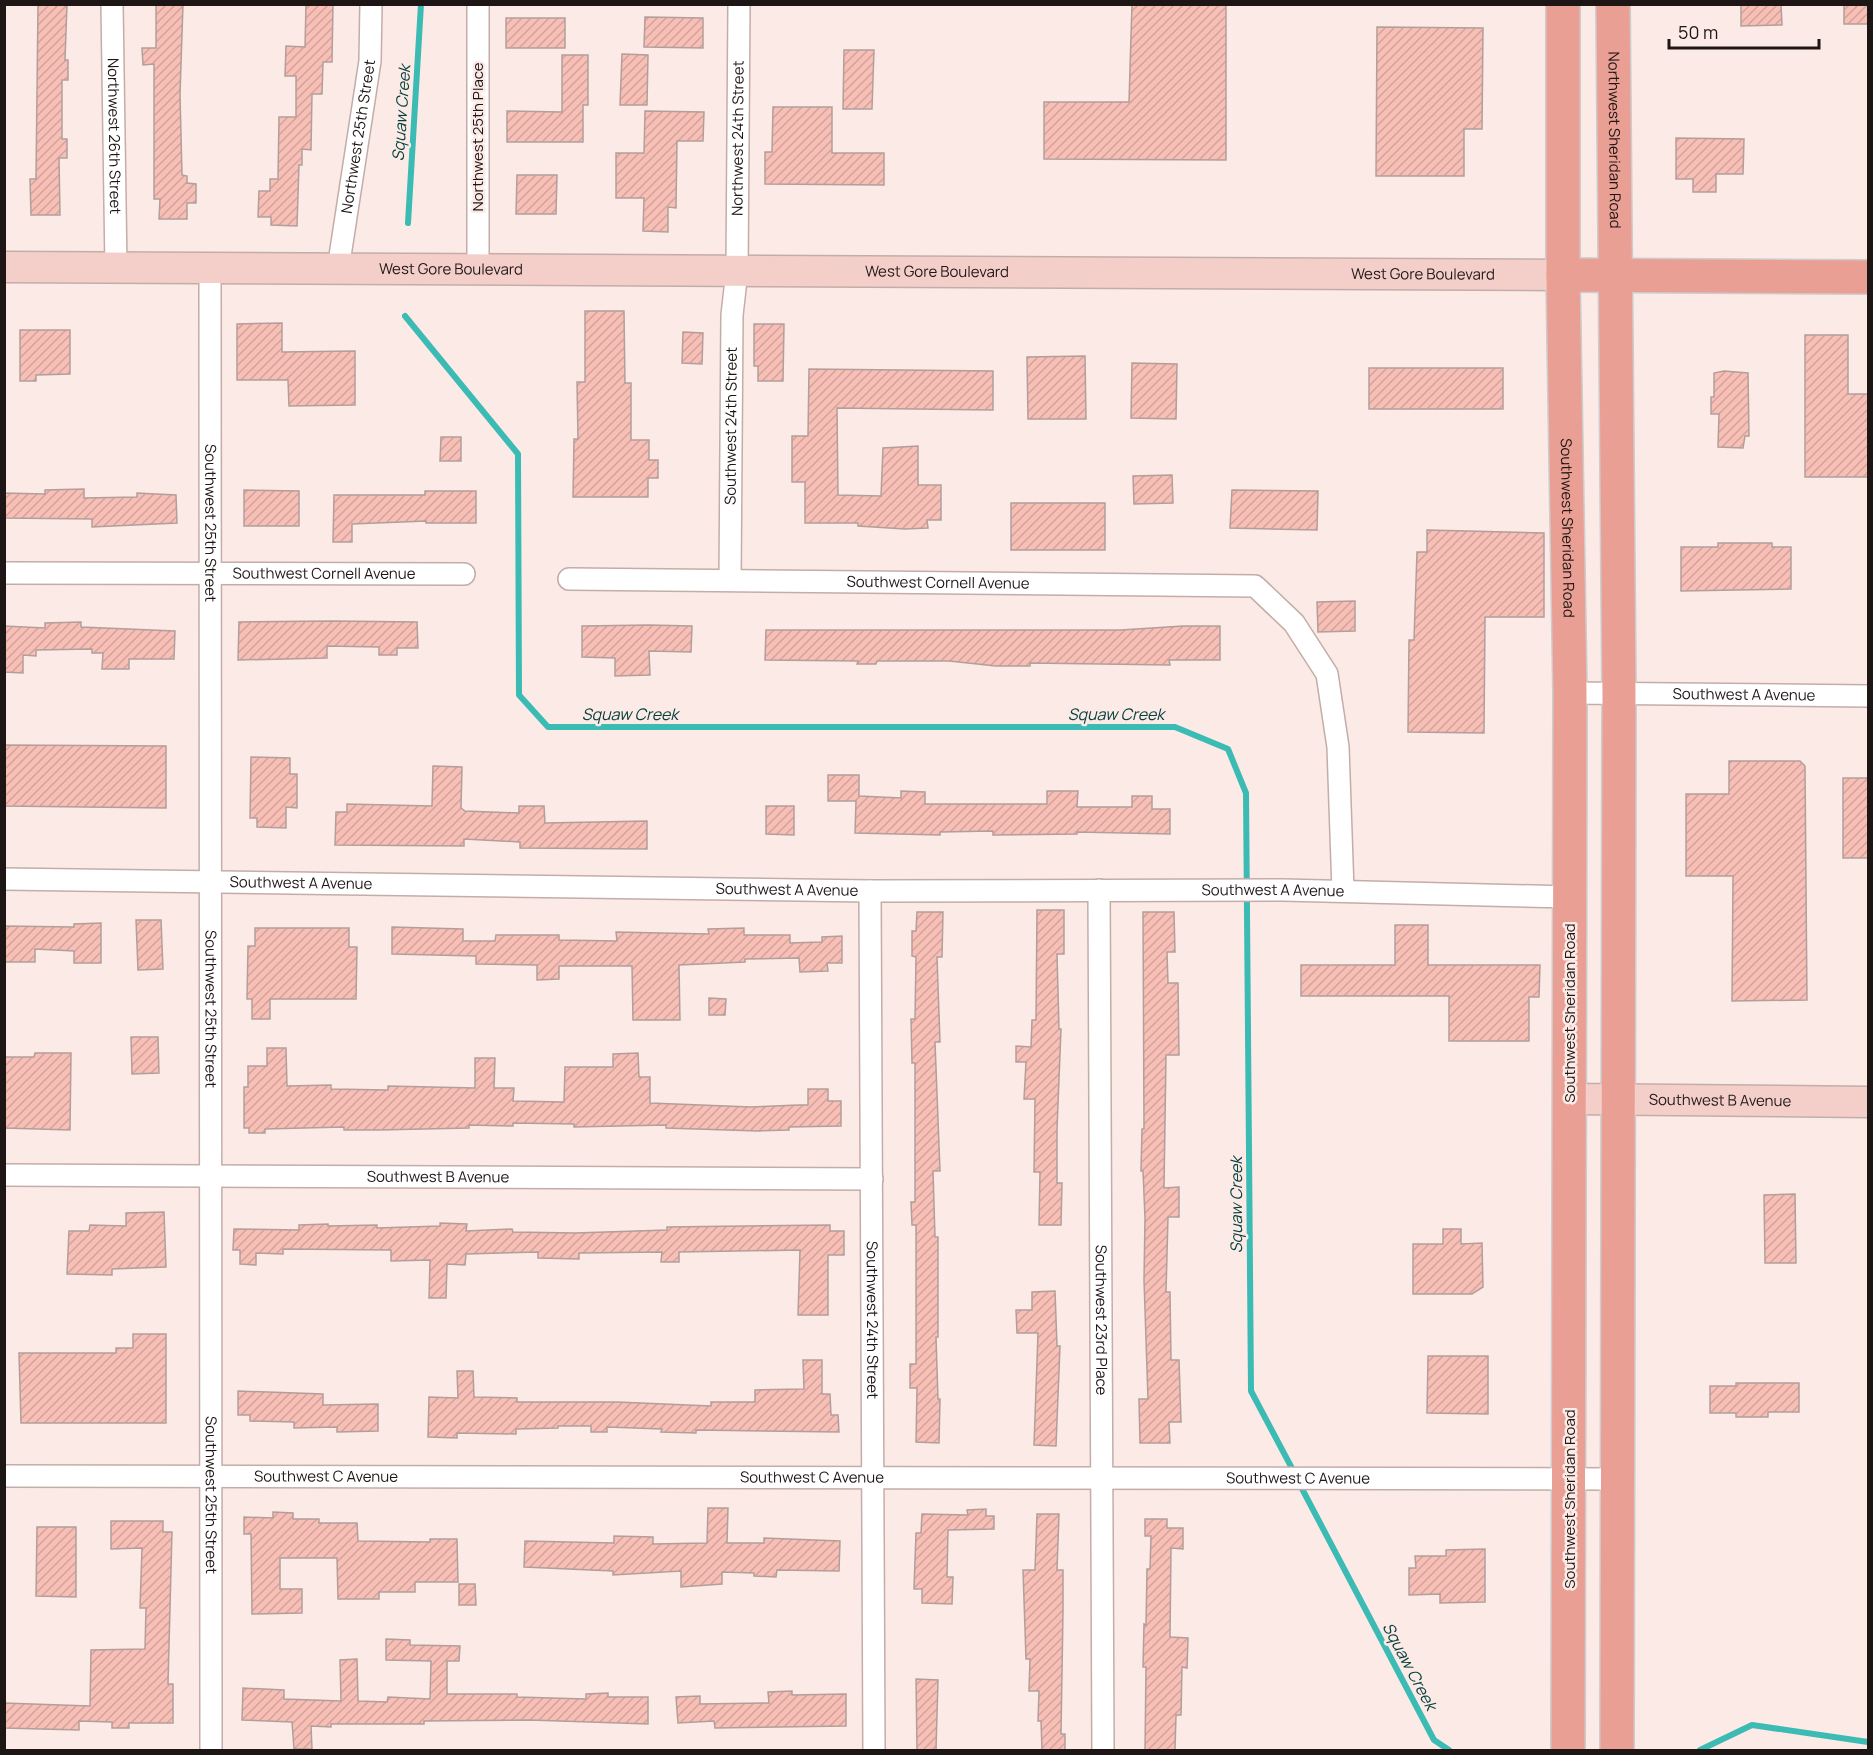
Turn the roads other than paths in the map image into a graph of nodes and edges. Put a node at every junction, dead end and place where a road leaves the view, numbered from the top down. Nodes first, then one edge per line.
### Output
1 (112, 4) edge
2 (370, 4) edge
3 (478, 4) edge
4 (739, 4) edge
5 (1563, 4) edge
6 (1613, 4) edge
7 (4, 267) edge
8 (116, 268) junction
9 (210, 268) junction
10 (338, 269) junction
11 (478, 270) junction
12 (737, 271) junction
13 (1563, 275) junction
14 (1615, 276) junction
15 (1869, 277) edge
16 (4, 573) edge
17 (210, 574) junction
18 (464, 574) dead end
19 (569, 579) dead end
20 (730, 580) junction
21 (1570, 693) junction
22 (1619, 694) junction
23 (1869, 696) edge
24 (4, 879) edge
25 (210, 882) junction
26 (1099, 890) junction
27 (870, 891) junction
28 (1342, 891) junction
29 (1570, 897) junction
30 (1570, 1099) junction
31 (1618, 1099) junction
32 (1869, 1102) edge
33 (4, 1175) edge
34 (211, 1175) junction
35 (872, 1179) junction
36 (4, 1476) edge
37 (211, 1476) junction
38 (873, 1478) junction
39 (1103, 1478) junction
40 (1570, 1479) junction
41 (1619, 1479) junction
42 (211, 1750) edge
43 (874, 1750) edge
44 (1103, 1750) edge
45 (1568, 1750) edge
46 (1617, 1750) edge

1 - 8 street, Northwest 26th Street
2 - 10 street, Northwest 25th Street
3 - 11 street, Northwest 25th Place
4 - 12 street, Northwest 24th Street
5 - 13 main road
6 - 14 main road, Northwest Sheridan Road
7 - 8 main road, West Gore Boulevard
8 - 9 main road, West Gore Boulevard
9 - 10 main road, West Gore Boulevard
9 - 17 street, Southwest 25th Street
10 - 11 main road, West Gore Boulevard
11 - 12 main road, West Gore Boulevard
12 - 13 main road, West Gore Boulevard
12 - 20 street, Southwest 24th Street
13 - 14 main road, West Gore Boulevard
13 - 21 main road, Southwest Sheridan Road
14 - 15 main road, West Gore Boulevard
14 - 22 main road
16 - 17 street, Southwest Cornell Avenue
17 - 18 street, Southwest Cornell Avenue
17 - 25 street, Southwest 25th Street
19 - 20 street, Southwest Cornell Avenue
20 - 28 street, Southwest Cornell Avenue
21 - 22 street, Southwest A Avenue
21 - 29 main road, Southwest Sheridan Road
22 - 23 street, Southwest A Avenue
22 - 31 main road
24 - 25 street, Southwest A Avenue
25 - 27 street, Southwest A Avenue
25 - 34 street, Southwest 25th Street
26 - 27 street, Southwest A Avenue
26 - 28 street, Southwest A Avenue
26 - 39 street, Southwest 23rd Place
27 - 35 street, Southwest 24th Street
28 - 29 street, Southwest A Avenue
29 - 30 main road, Southwest Sheridan Road
30 - 31 main road, Southwest B Avenue
30 - 40 main road, Southwest Sheridan Road
31 - 32 main road, Southwest B Avenue
31 - 41 main road
33 - 34 street, Southwest B Avenue
34 - 35 street, Southwest B Avenue
34 - 37 street, Southwest 25th Street
35 - 38 street, Southwest 24th Street
36 - 37 street, Southwest C Avenue
37 - 38 street, Southwest C Avenue
37 - 42 street, Southwest 25th Street
38 - 39 street, Southwest C Avenue
38 - 43 street, Southwest 24th Street
39 - 40 street, Southwest C Avenue
39 - 44 street, Southwest 23rd Place
40 - 41 street, Southwest C Avenue
40 - 45 main road, Southwest Sheridan Road
41 - 46 main road

